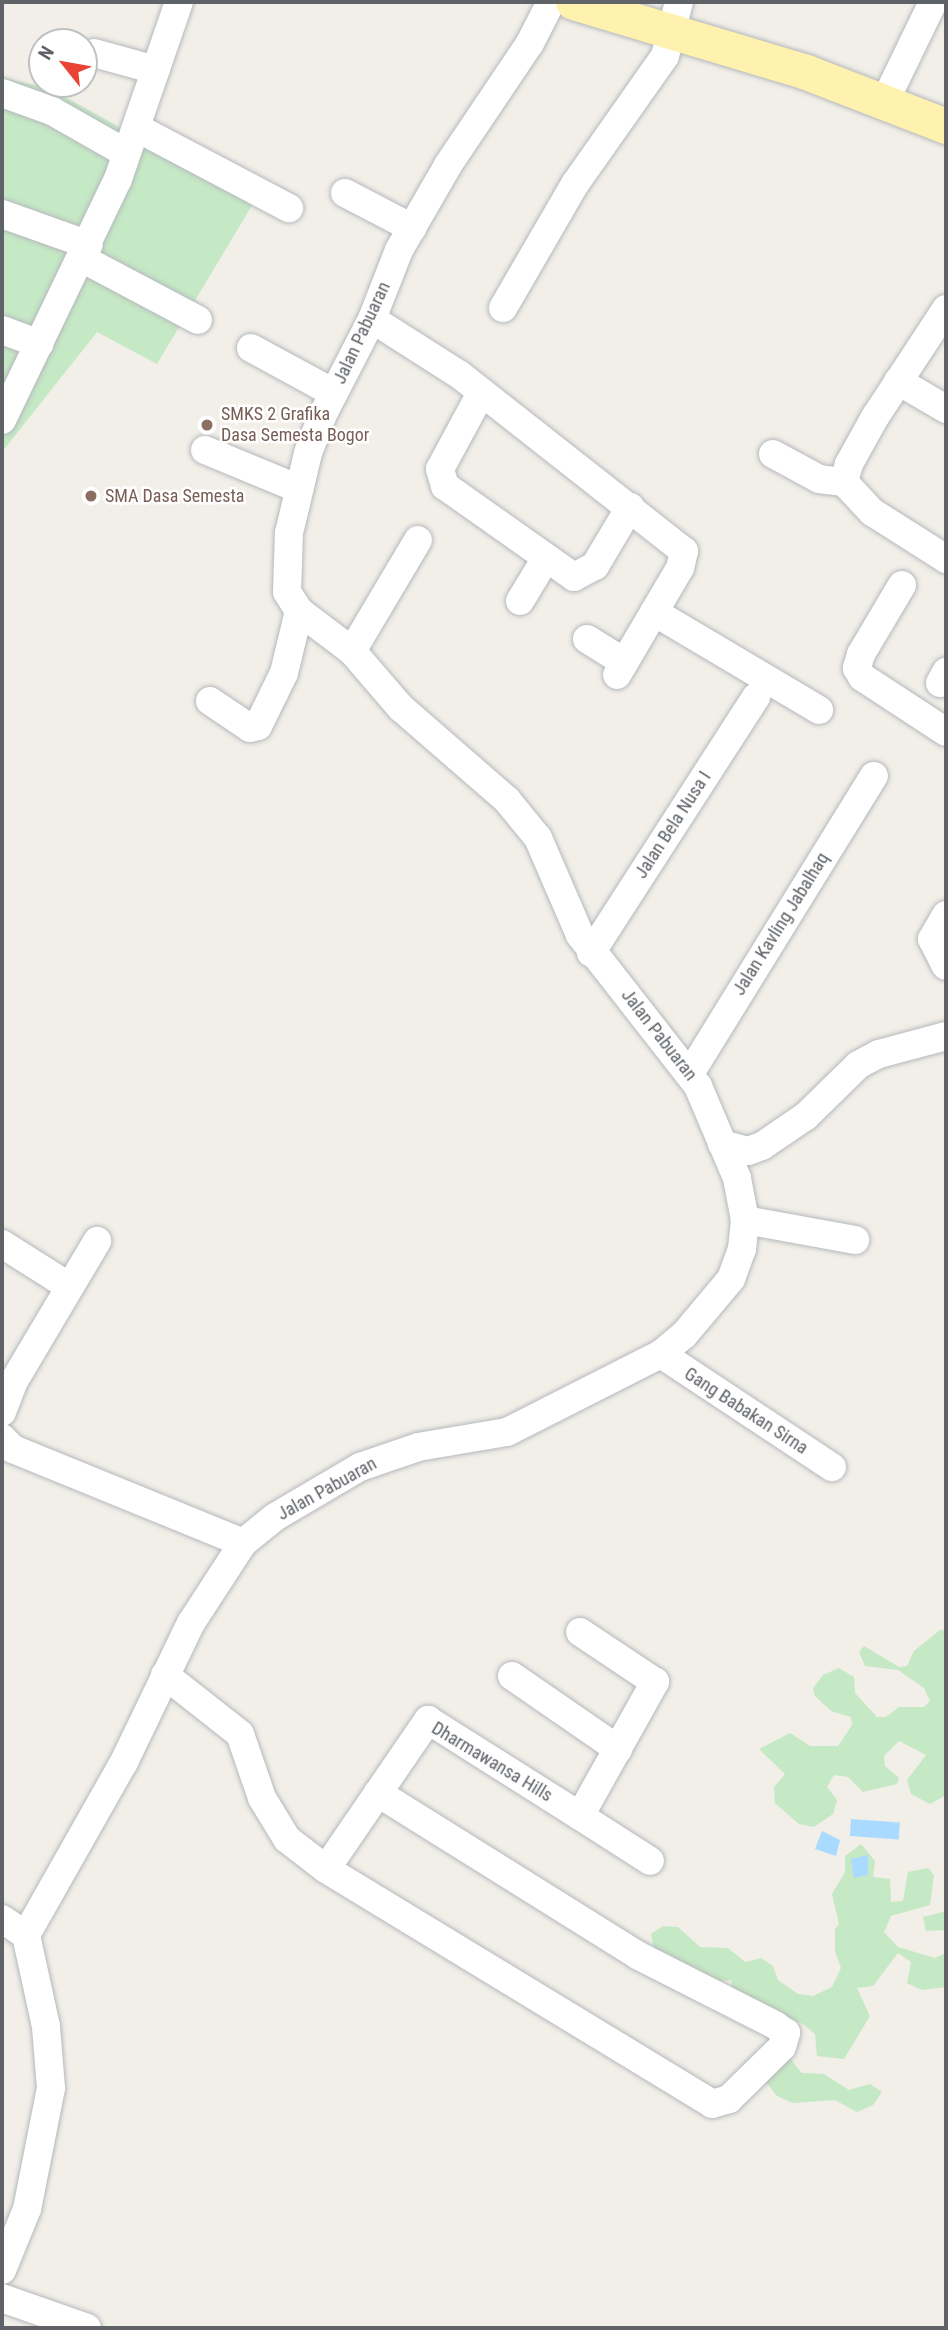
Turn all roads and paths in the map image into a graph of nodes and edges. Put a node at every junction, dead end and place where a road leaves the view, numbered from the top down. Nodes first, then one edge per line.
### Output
1 (178, 2) edge
2 (551, 2) edge
3 (573, 2) edge
4 (933, 2) edge
5 (677, 18) edge
6 (98, 54) edge
7 (156, 70) junction
8 (2, 93) edge
9 (885, 101) junction
10 (946, 126) edge
11 (132, 140) junction
12 (345, 192) dead end
13 (289, 208) dead end
14 (2, 214) edge
15 (412, 228) junction
16 (86, 252) junction
17 (503, 308) dead end
18 (946, 309) edge
19 (372, 319) junction
20 (198, 320) dead end
21 (2, 330) edge
22 (40, 344) junction
23 (251, 348) dead end
24 (898, 381) junction
25 (334, 393) junction
26 (480, 395) junction
27 (946, 409) edge
28 (2, 417) edge
29 (205, 450) dead end
30 (773, 454) dead end
31 (844, 482) junction
32 (299, 489) junction
33 (630, 507) junction
34 (418, 540) dead end
35 (545, 558) junction
36 (946, 559) edge
37 (902, 585) dead end
38 (520, 601) dead end
39 (299, 611) junction
40 (654, 612) junction
41 (587, 639) dead end
42 (352, 651) junction
43 (756, 697) dead end
44 (210, 701) dead end
45 (819, 710) dead end
46 (946, 732) edge
47 (873, 776) dead end
48 (940, 924) edge
49 (591, 953) junction
50 (946, 966) edge
51 (946, 1036) edge
52 (691, 1072) junction
53 (722, 1144) junction
54 (745, 1220) junction
55 (855, 1240) dead end
56 (97, 1241) dead end
57 (2, 1244) edge
58 (70, 1287) junction
59 (661, 1354) junction
60 (2, 1412) edge
61 (2, 1438) edge
62 (832, 1467) dead end
63 (243, 1543) junction
64 (580, 1632) dead end
65 (165, 1675) junction
66 (512, 1676) dead end
67 (618, 1749) junction
68 (378, 1793) junction
69 (580, 1816) junction
70 (650, 1861) dead end
71 (326, 1869) junction
72 (2, 1919) edge
73 (26, 1936) junction
74 (2, 2270) edge
75 (2, 2298) edge
76 (87, 2328) edge

1 - 7 street
2 - 15 street, Jalan Pabuaran
3 - 5 main road
4 - 9 street
5 - 9 main road
5 - 17 street
6 - 7 street
7 - 11 street
8 - 11 street
9 - 10 main road
11 - 13 street
11 - 16 street
12 - 15 street
14 - 16 street
15 - 19 street, Jalan Pabuaran
16 - 20 street
16 - 22 street
18 - 24 street
19 - 25 street, Jalan Pabuaran
19 - 26 street
21 - 22 street
22 - 28 street
23 - 25 street
24 - 27 street
24 - 31 street
25 - 32 street, Jalan Pabuaran
26 - 33 street
26 - 35 street
29 - 32 street
30 - 31 street
31 - 36 street
32 - 39 street, Jalan Pabuaran
33 - 35 street
33 - 40 street
34 - 42 street
35 - 38 street
37 - 46 street
39 - 42 street, Jalan Pabuaran
39 - 44 street
40 - 41 street
40 - 45 street
42 - 49 street, Jalan Pabuaran
43 - 49 street, Jalan Bela Nusa I
47 - 52 street, Jalan Kavling Jabalhaq
48 - 50 street
49 - 52 street, Jalan Pabuaran
51 - 53 street
52 - 53 street, Jalan Pabuaran
53 - 54 street, Jalan Pabuaran
54 - 55 street
54 - 59 street, Jalan Pabuaran
56 - 58 street
57 - 58 street
58 - 60 street
59 - 62 street, Gang Babakan Sirna
59 - 63 street, Jalan Pabuaran
61 - 63 street
63 - 65 street, Jalan Pabuaran
64 - 67 street
65 - 71 street
65 - 73 street, Jalan Pabuaran
66 - 67 street
67 - 69 street
68 - 69 street, Dharmawansa Hills
68 - 71 street, Dharmawansa Hills
68 - 71 street
69 - 70 street
72 - 73 street
73 - 74 street
75 - 76 street

